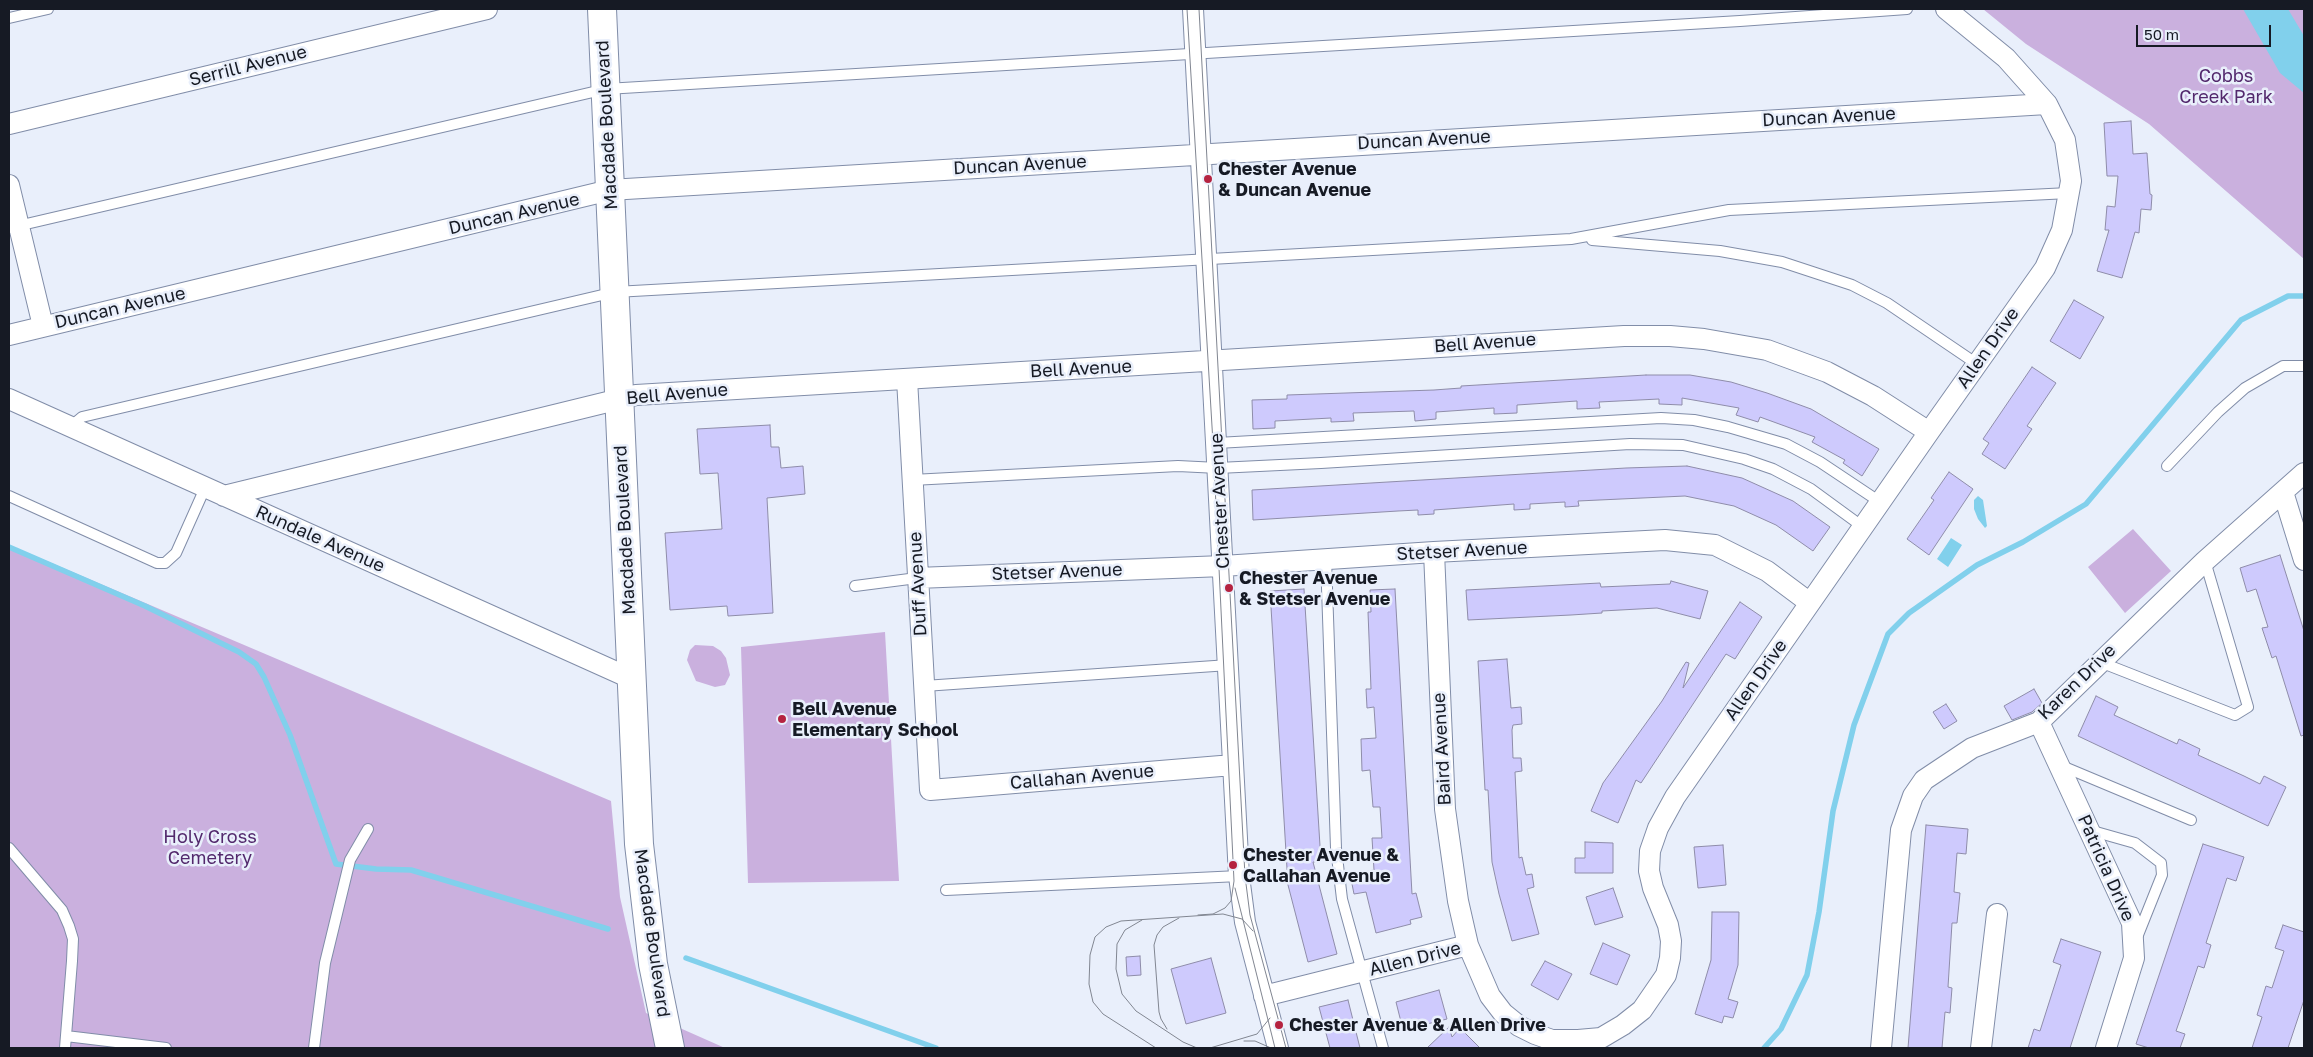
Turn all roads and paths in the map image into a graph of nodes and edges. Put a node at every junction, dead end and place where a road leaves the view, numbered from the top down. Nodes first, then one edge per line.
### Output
1 (48, 9) edge
2 (487, 9) edge
3 (602, 9) edge
4 (1193, 9) edge
5 (1908, 9) edge
6 (1946, 9) edge
7 (9, 18) edge
8 (1196, 52) junction
9 (606, 89) junction
10 (2048, 104) junction
11 (9, 124) edge
12 (1201, 154) junction
13 (9, 186) edge
14 (610, 190) junction
15 (2069, 193) junction
16 (14, 226) edge
17 (1571, 239) junction
18 (1207, 261) junction
19 (615, 292) junction
20 (42, 326) junction
21 (9, 335) edge
22 (1212, 361) junction
23 (1977, 364) junction
24 (2304, 366) edge
25 (906, 379) junction
26 (619, 398) junction
27 (9, 399) edge
28 (70, 427) junction
29 (1928, 432) junction
30 (1217, 443) junction
31 (2167, 466) dead end
32 (1218, 468) junction
33 (2304, 473) edge
34 (912, 480) junction
35 (206, 488) junction
36 (2283, 492) junction
37 (9, 496) edge
38 (224, 496) junction
39 (1880, 502) junction
40 (1863, 527) junction
41 (1434, 552) junction
42 (1326, 559) junction
43 (2304, 560) edge
44 (2205, 561) junction
45 (1224, 566) junction
46 (918, 578) junction
47 (855, 586) dead end
48 (1810, 602) junction
49 (2099, 662) junction
50 (1229, 665) junction
51 (632, 679) junction
52 (924, 686) junction
53 (2039, 722) junction
54 (1233, 764) junction
55 (2059, 765) junction
56 (930, 790) joint
57 (2191, 820) dead end
58 (368, 829) dead end
59 (2089, 830) junction
60 (9, 848) edge
61 (1239, 876) junction
62 (946, 890) dead end
63 (1997, 914) dead end
64 (1468, 944) junction
65 (2134, 946) junction
66 (1363, 971) junction
67 (1264, 996) junction
68 (66, 1036) junction
69 (65, 1048) edge
70 (166, 1048) edge
71 (314, 1048) edge
72 (670, 1048) edge
73 (1278, 1048) edge
74 (1383, 1048) edge
75 (1881, 1048) edge
76 (1982, 1048) edge
77 (2106, 1048) edge

1 - 7 lane
2 - 11 street, Serrill Avenue
3 - 9 main road, Macdade Boulevard
4 - 8 street, Chester Avenue
5 - 8 lane
6 - 10 street, Allen Drive
8 - 9 lane
8 - 12 street, Chester Avenue
9 - 14 main road, Macdade Boulevard
9 - 16 lane
10 - 12 street, Duncan Avenue
10 - 15 street, Allen Drive
12 - 14 street, Duncan Avenue
12 - 18 street, Chester Avenue
13 - 16 street
14 - 19 main road, Macdade Boulevard
14 - 20 street, Duncan Avenue
15 - 17 lane
15 - 23 street, Allen Drive
16 - 20 street
17 - 18 lane
17 - 23 lane
18 - 19 lane
18 - 22 street, Chester Avenue
19 - 26 main road, Macdade Boulevard
19 - 28 lane
20 - 21 street, Duncan Avenue
22 - 25 street, Bell Avenue
22 - 29 street, Bell Avenue
22 - 30 street, Chester Avenue
23 - 29 street, Allen Drive
24 - 31 lane
25 - 26 street, Bell Avenue
25 - 34 street, Duff Avenue
26 - 38 street, Bell Avenue
26 - 51 main road, Macdade Boulevard
27 - 28 street, Rundale Avenue
28 - 35 street, Rundale Avenue
29 - 39 street, Allen Drive
30 - 32 street, Chester Avenue
30 - 39 lane
32 - 34 lane
32 - 40 lane
32 - 45 street, Chester Avenue
33 - 36 street, Karen Drive
34 - 46 street, Duff Avenue
35 - 37 lane
35 - 38 street, Rundale Avenue
36 - 43 street
36 - 44 street, Karen Drive
38 - 51 street, Rundale Avenue
39 - 40 street, Allen Drive
40 - 48 street, Allen Drive
41 - 42 street, Stetser Avenue
41 - 48 street, Stetser Avenue
41 - 64 street, Baird Avenue
42 - 45 street, Stetser Avenue
42 - 66 lane
44 - 49 street, Karen Drive
44 - 49 lane
45 - 46 street, Stetser Avenue
45 - 50 street, Chester Avenue
46 - 47 lane
46 - 52 street, Duff Avenue
48 - 64 street, Allen Drive
49 - 53 street, Karen Drive
50 - 52 lane
50 - 54 street, Chester Avenue
51 - 72 main road, Macdade Boulevard
52 - 56 street, Duff Avenue
53 - 55 street, Patricia Drive
53 - 75 street, Karen Drive
54 - 56 street, Callahan Avenue
54 - 61 street, Chester Avenue
55 - 57 lane
55 - 59 street, Patricia Drive
58 - 71 lane
59 - 65 street, Patricia Drive
59 - 65 lane
60 - 68 lane
61 - 62 lane
61 - 67 street, Chester Avenue
63 - 76 street
64 - 66 street, Allen Drive
65 - 77 street, Patricia Drive
66 - 67 street, Allen Drive
66 - 74 lane
67 - 73 street, Chester Avenue
68 - 69 lane
68 - 70 lane

